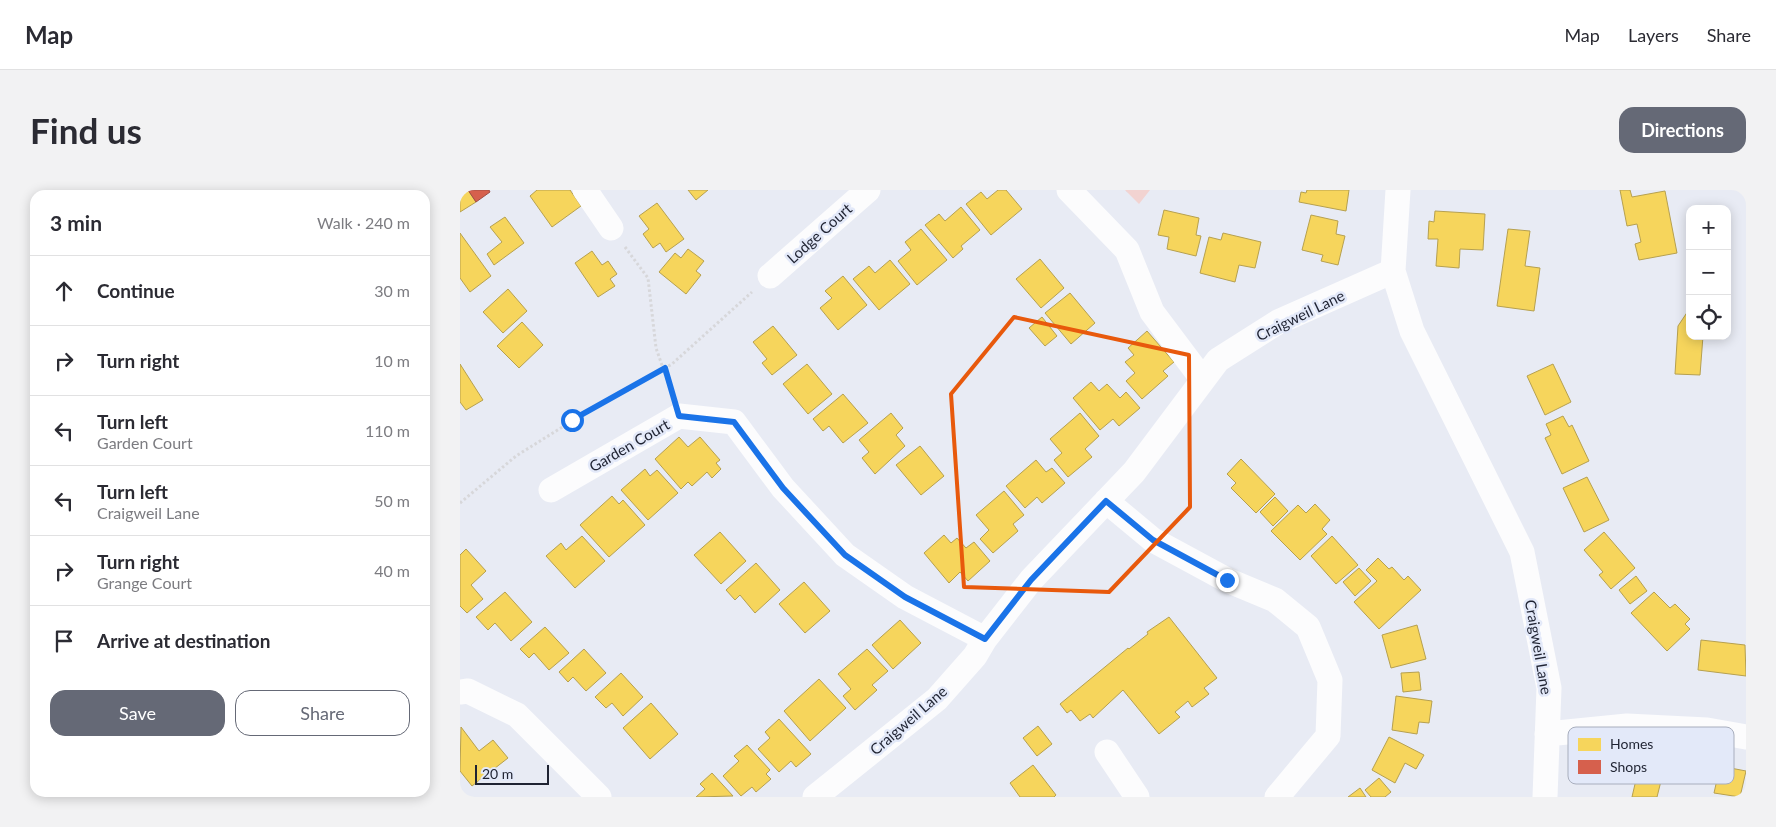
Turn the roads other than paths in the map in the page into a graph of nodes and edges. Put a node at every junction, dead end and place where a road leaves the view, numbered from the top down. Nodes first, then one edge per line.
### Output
1 (585, 190) edge
2 (868, 190) edge
3 (1069, 190) edge
4 (1398, 190) edge
5 (611, 228) road end
6 (1393, 271) junction
7 (770, 276) road end
8 (1203, 380) junction
9 (551, 490) dead end
10 (1106, 501) junction
11 (985, 639) junction
12 (460, 692) edge
13 (1617, 727) edge
14 (1647, 727) edge
15 (1568, 732) edge
16 (1547, 734) junction
17 (1107, 752) dead end
18 (599, 797) edge
19 (815, 797) edge
20 (1137, 797) edge
21 (1277, 797) edge
22 (1545, 797) edge

1 - 5 street
2 - 7 street, Lodge Court
3 - 8 street
4 - 6 street
6 - 8 street, Craigweil Lane
6 - 16 street, Craigweil Lane
8 - 10 street, Craigweil Lane
9 - 11 street, Garden Court
10 - 11 street, Craigweil Lane
10 - 21 street
11 - 19 street, Craigweil Lane
12 - 18 street
13 - 14 street
15 - 16 street
16 - 22 street, Craigweil Lane
17 - 20 street

